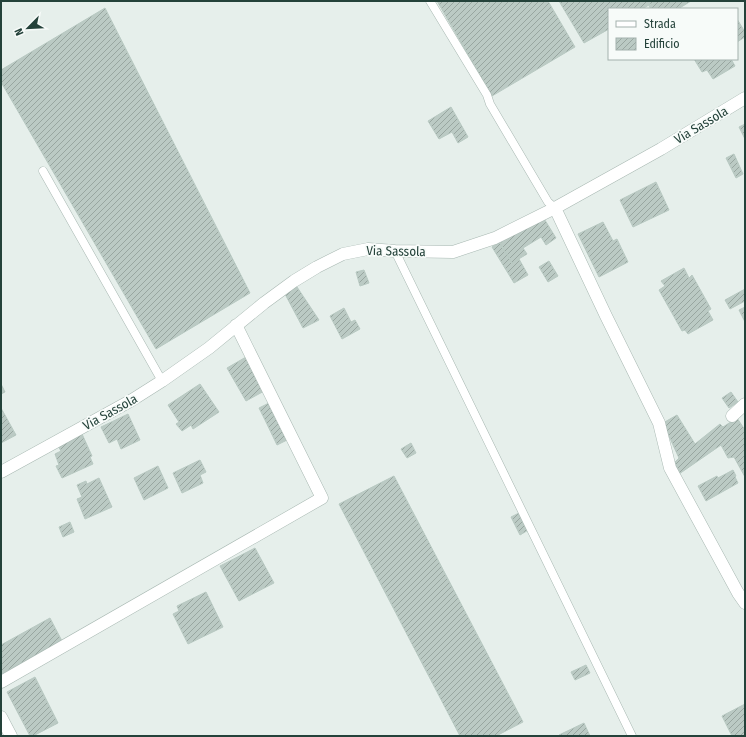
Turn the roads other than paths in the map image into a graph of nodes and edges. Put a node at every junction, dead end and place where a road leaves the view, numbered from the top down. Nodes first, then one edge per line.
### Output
1 (430, 1) edge
2 (745, 98) edge
3 (43, 171) dead end
4 (555, 208) junction
5 (395, 251) junction
6 (236, 326) junction
7 (162, 381) junction
8 (745, 404) edge
9 (732, 416) dead end
10 (1, 472) edge
11 (745, 603) edge
12 (1, 682) edge
13 (1, 717) edge
14 (11, 736) edge
15 (632, 736) edge

1 - 4 lane
2 - 4 street, Via Sassola
3 - 7 lane
4 - 5 street, Via Sassola
4 - 11 street
5 - 6 street, Via Sassola
5 - 15 lane
6 - 7 street, Via Sassola
6 - 12 street
7 - 10 street, Via Sassola
8 - 9 street
13 - 14 street

